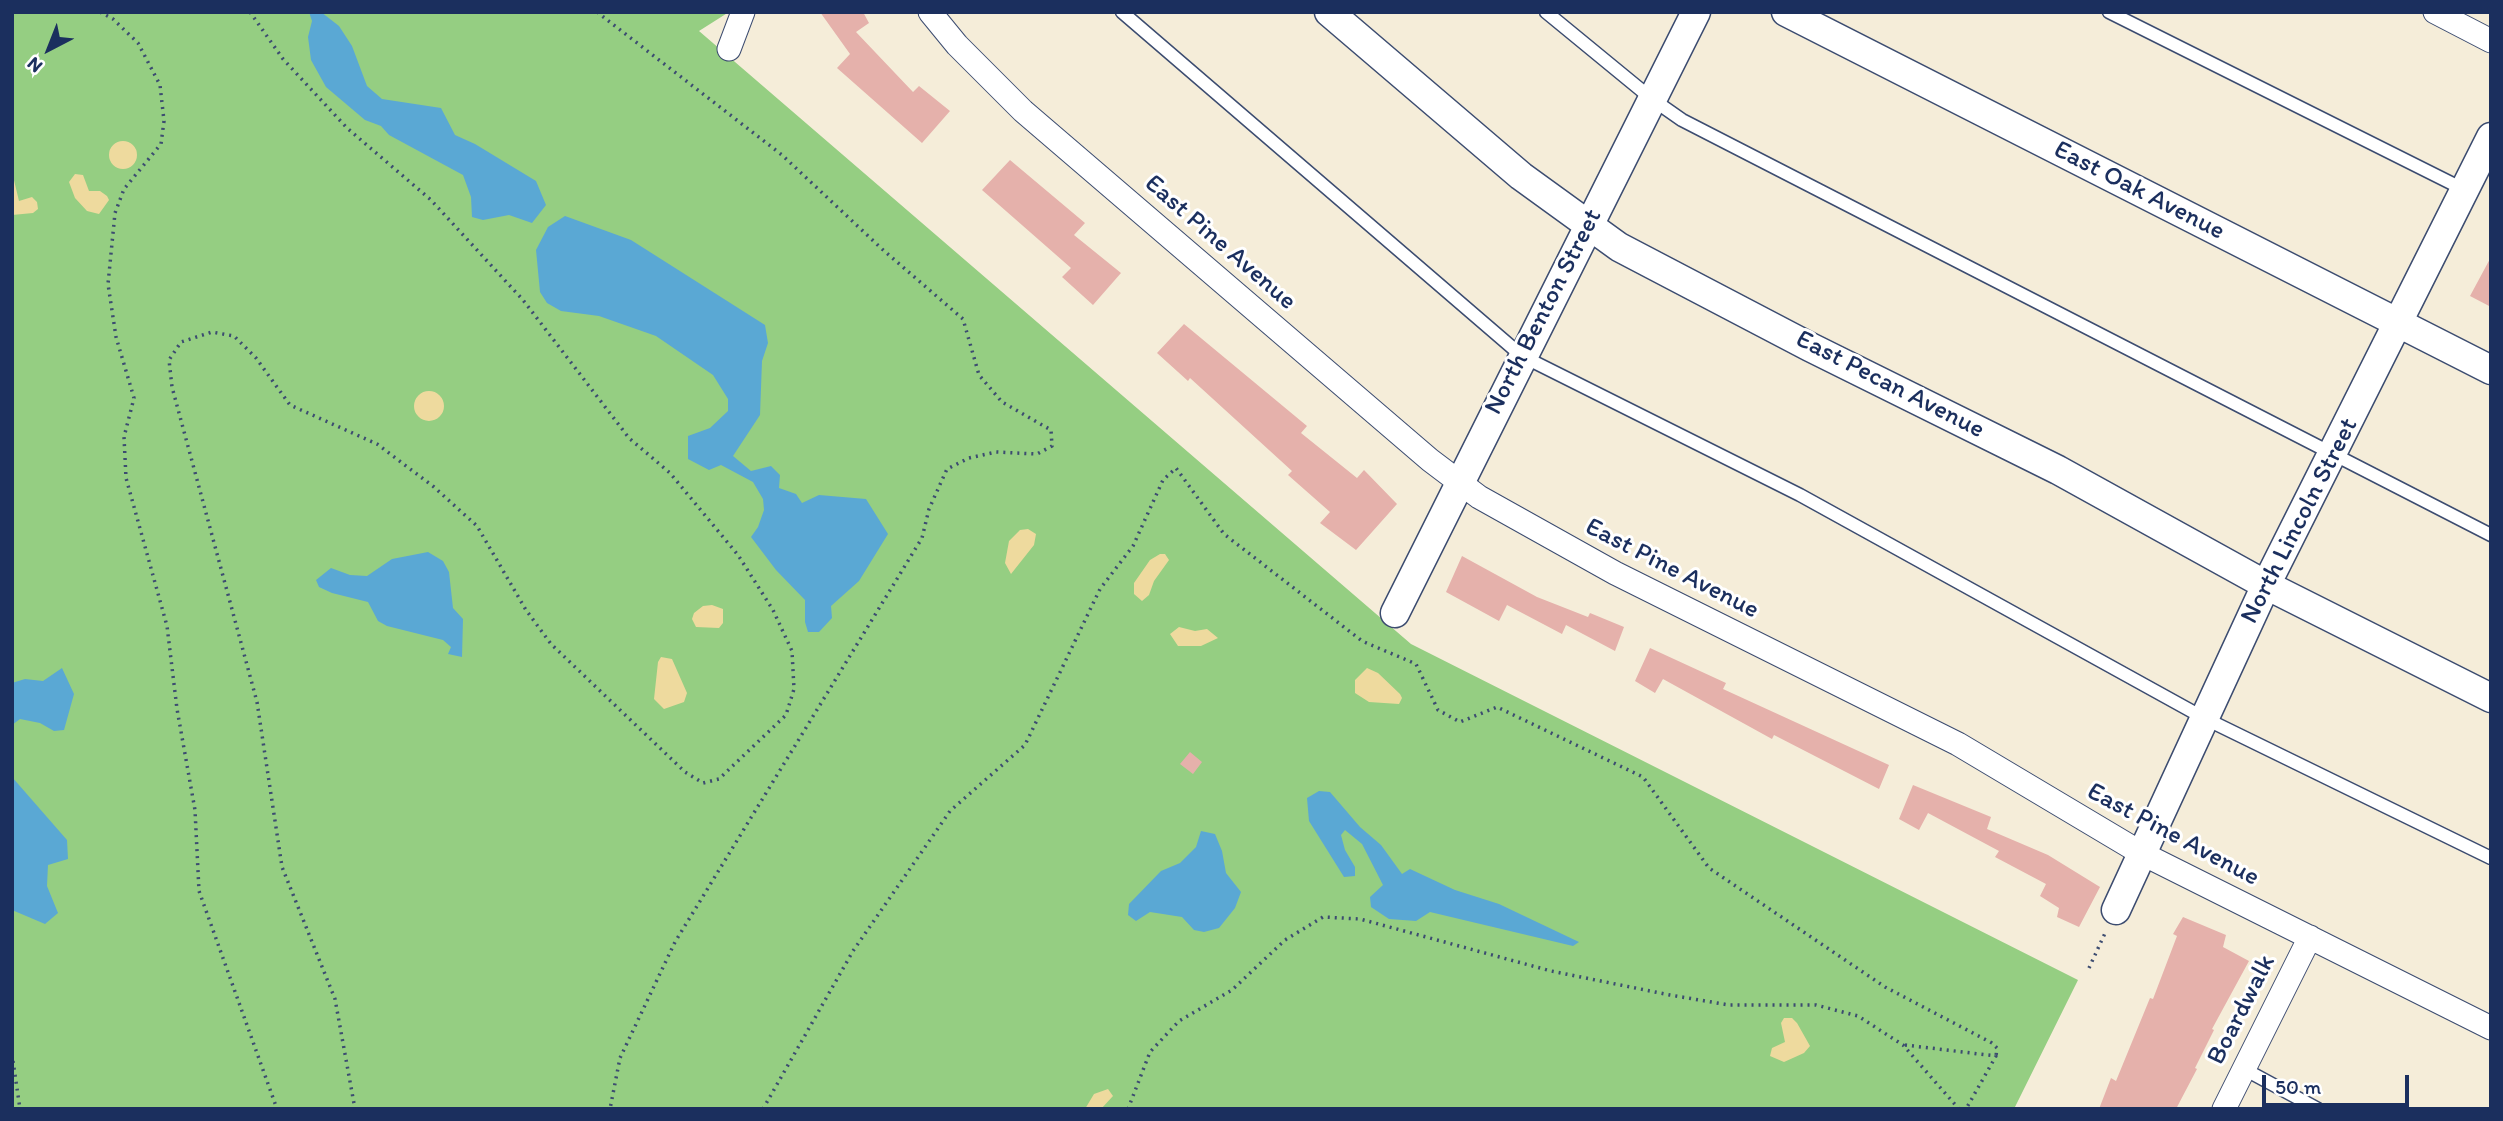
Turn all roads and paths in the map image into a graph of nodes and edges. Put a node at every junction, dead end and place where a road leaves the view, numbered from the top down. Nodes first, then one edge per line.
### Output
1 (100, 12) edge
2 (250, 12) edge
3 (597, 12) edge
4 (743, 12) edge
5 (930, 12) edge
6 (1122, 12) edge
7 (1329, 12) edge
8 (1546, 12) edge
9 (1696, 12) edge
10 (1786, 12) edge
11 (2109, 12) edge
12 (2435, 12) edge
13 (2491, 41) edge
14 (729, 49) dead end
15 (1652, 99) junction
16 (2491, 137) edge
17 (2465, 190) junction
18 (1588, 226) junction
19 (2398, 322) junction
20 (1522, 356) junction
21 (2491, 370) edge
22 (2332, 456) junction
23 (1459, 482) junction
24 (2491, 535) edge
25 (2266, 585) junction
26 (1395, 613) dead end
27 (2491, 698) edge
28 (2204, 718) junction
29 (2141, 853) junction
30 (2491, 858) edge
31 (2116, 910) joint
32 (2310, 937) junction
33 (2089, 968) dead end
34 (2491, 1028) edge
35 (1903, 1045) junction
36 (12, 1054) edge
37 (1996, 1056) junction
38 (2244, 1069) junction
39 (20, 1109) edge
40 (277, 1109) edge
41 (355, 1109) edge
42 (610, 1109) edge
43 (763, 1109) edge
44 (1128, 1109) edge
45 (1959, 1109) edge
46 (1965, 1109) edge
47 (2224, 1109) edge
48 (2318, 1109) edge

1 - 40 path
2 - 41 path
3 - 42 path
4 - 14 street
5 - 23 street, East Pine Avenue
6 - 20 lane
7 - 18 street, East Pecan Avenue
8 - 15 lane
9 - 15 street, North Benton Street
10 - 19 street, East Oak Avenue
11 - 17 lane
12 - 13 street
15 - 18 street, North Benton Street
15 - 22 lane
16 - 17 street, North Lincoln Street
17 - 19 street, North Lincoln Street
18 - 20 street, North Benton Street
18 - 25 street, East Pecan Avenue
19 - 21 street, East Oak Avenue
19 - 22 street, North Lincoln Street
20 - 23 street, North Benton Street
20 - 28 lane
22 - 24 lane
22 - 25 street, North Lincoln Street
23 - 26 street, North Benton Street
23 - 29 street, East Pine Avenue
25 - 27 street, East Pecan Avenue
25 - 28 street, North Lincoln Street
28 - 29 street, North Lincoln Street
28 - 30 lane
29 - 31 street, North Lincoln Street
29 - 32 street, East Pine Avenue
31 - 33 path
32 - 34 street, East Pine Avenue
32 - 38 street, Boardwalk
35 - 37 path
35 - 44 path
35 - 45 path
36 - 39 path
37 - 43 path
37 - 46 path
38 - 47 street, Boardwalk
38 - 48 lane

